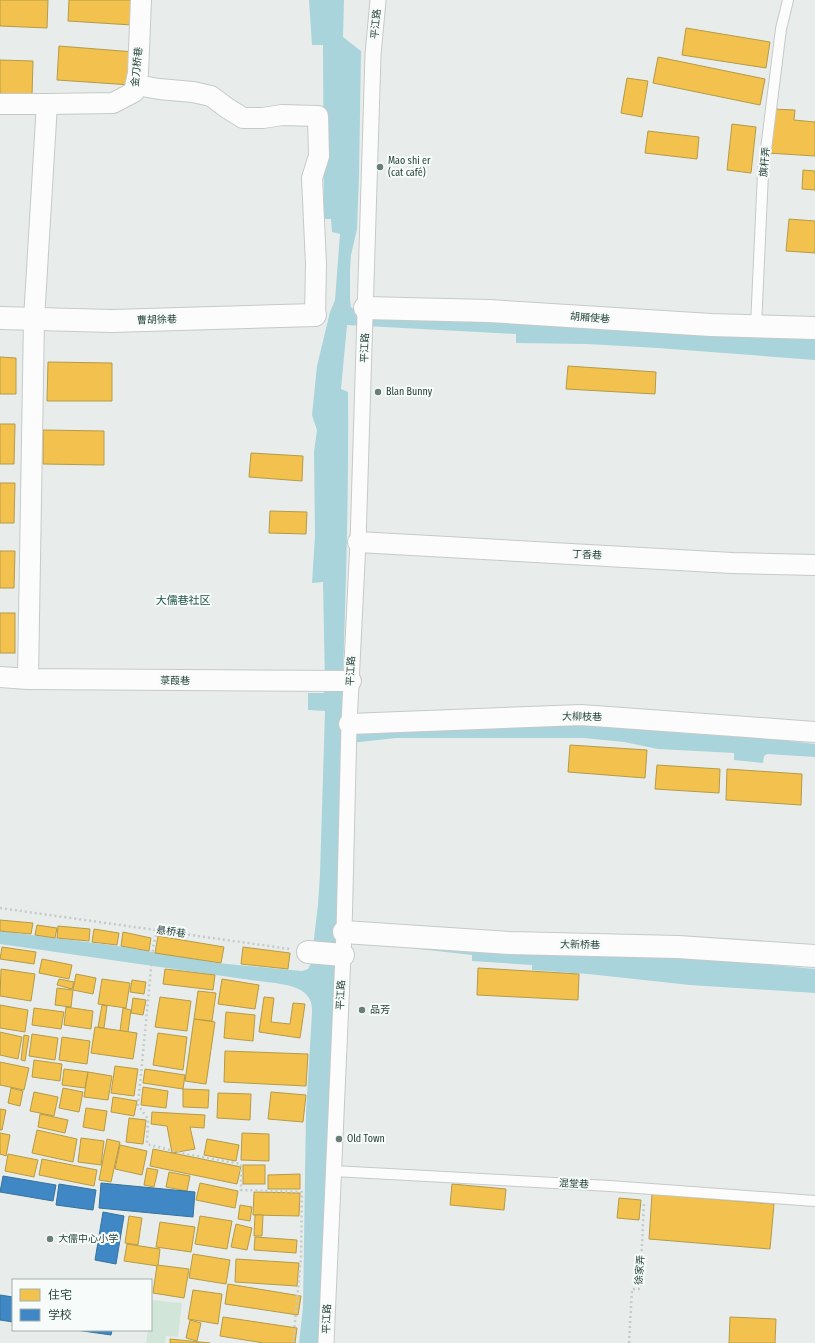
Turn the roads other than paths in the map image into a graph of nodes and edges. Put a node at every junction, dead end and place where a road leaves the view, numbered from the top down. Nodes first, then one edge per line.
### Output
1 (141, 0) edge
2 (378, 0) edge
3 (788, 0) edge
4 (136, 85) junction
5 (0, 104) edge
6 (47, 104) junction
7 (322, 311) joint
8 (366, 314) junction
9 (0, 318) edge
10 (34, 319) junction
11 (756, 326) junction
12 (815, 328) edge
13 (358, 542) junction
14 (815, 565) edge
15 (0, 677) edge
16 (28, 679) junction
17 (348, 682) junction
18 (815, 732) edge
19 (349, 733) junction
20 (343, 944) junction
21 (308, 952) road end
22 (815, 956) edge
23 (333, 1170) junction
24 (815, 1201) edge
25 (326, 1343) edge

1 - 4 street, 金刀桥巷
2 - 8 street, 平江路
3 - 11 lane, 旗杆弄
4 - 6 street, 金刀桥巷
4 - 7 street
5 - 6 street, 金刀桥巷
6 - 10 street
7 - 10 street, 曹胡徐巷
8 - 11 street, 胡厢使巷
8 - 13 street, 平江路
9 - 10 street, 曹胡徐巷
10 - 16 street
11 - 12 street, 胡厢使巷
13 - 14 street, 丁香巷
13 - 17 street, 平江路
15 - 16 street, 菉葭巷
16 - 17 street, 菉葭巷
17 - 19 street, 平江路
18 - 19 street, 大柳枝巷
19 - 20 street, 平江路
20 - 21 street
20 - 22 street, 大新桥巷
20 - 23 street, 平江路
23 - 24 lane, 混堂巷
23 - 25 street, 平江路

